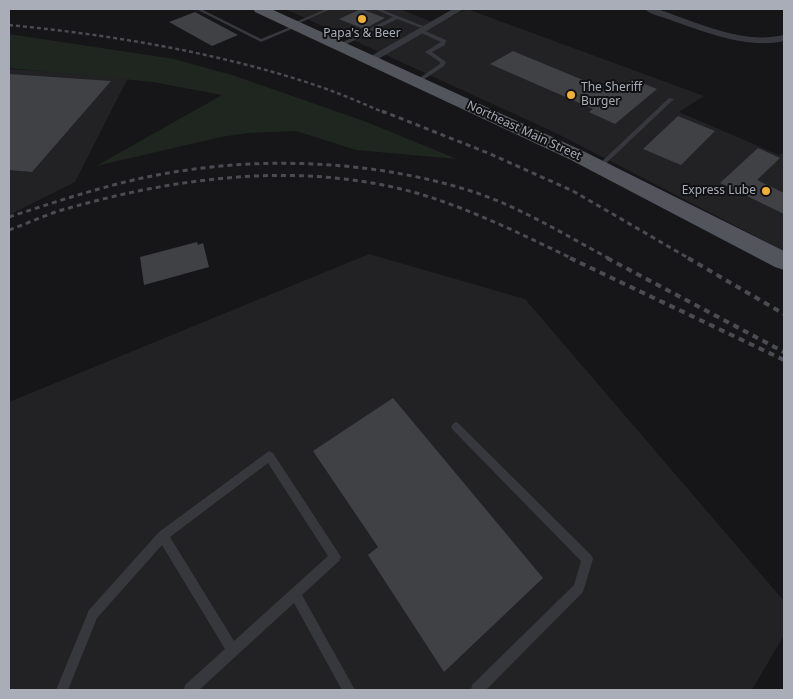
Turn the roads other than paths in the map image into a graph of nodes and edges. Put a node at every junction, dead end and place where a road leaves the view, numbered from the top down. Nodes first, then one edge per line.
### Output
1 (198, 9) edge
2 (329, 9) edge
3 (377, 9) edge
4 (459, 9) edge
5 (649, 9) edge
6 (266, 10) edge
7 (397, 17) junction
8 (295, 25) junction
9 (423, 30) junction
10 (784, 38) edge
11 (339, 46) junction
12 (369, 60) junction
13 (416, 82) junction
14 (672, 99) dead end
15 (599, 167) junction
16 (784, 261) edge
17 (456, 427) dead end
18 (163, 536) junction
19 (294, 594) junction
20 (233, 651) junction
21 (62, 690) edge
22 (190, 690) edge
23 (349, 690) edge
24 (477, 690) edge

1 - 8 lane
2 - 8 lane
3 - 7 lane
4 - 9 street
5 - 10 street
6 - 8 main road, Northeast Main Street
7 - 9 lane
7 - 11 lane
8 - 11 main road, Northeast Main Street
9 - 12 street
9 - 13 lane
11 - 12 main road, Northeast Main Street
12 - 13 main road, Northeast Main Street
13 - 15 main road, Northeast Main Street
14 - 15 lane
15 - 16 main road, Northeast Main Street
17 - 24 lane
18 - 19 lane
18 - 20 lane
18 - 21 lane
19 - 20 lane
19 - 23 lane
20 - 22 lane

